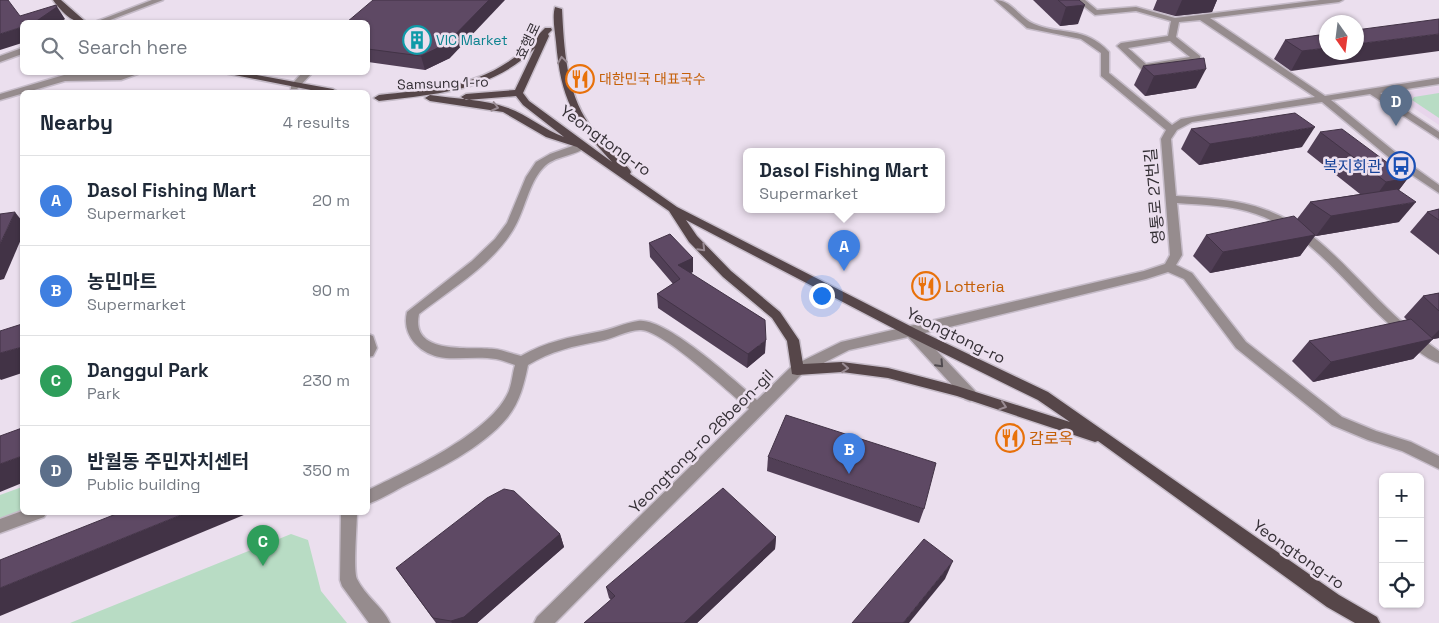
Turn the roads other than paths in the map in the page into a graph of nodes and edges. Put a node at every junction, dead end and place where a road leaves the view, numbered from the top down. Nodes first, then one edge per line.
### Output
1 (57, 0) edge
2 (159, 0) edge
3 (999, 0) edge
4 (1080, 0) edge
5 (1129, 0) edge
6 (1339, 0) edge
7 (560, 4) edge
8 (1136, 9) junction
9 (1202, 17) junction
10 (79, 20) edge
11 (104, 20) edge
12 (1175, 20) junction
13 (548, 30) junction
14 (1172, 38) junction
15 (20, 52) edge
16 (0, 59) edge
17 (128, 75) edge
18 (238, 75) edge
19 (306, 75) edge
20 (1439, 81) edge
21 (294, 86) junction
22 (24, 90) edge
23 (320, 90) edge
24 (20, 91) edge
25 (1372, 92) junction
26 (518, 93) junction
27 (370, 96) edge
28 (0, 97) edge
29 (379, 98) junction
30 (430, 98) junction
31 (1324, 99) junction
32 (1170, 128) junction
33 (1439, 136) edge
34 (582, 146) junction
35 (641, 189) junction
36 (1439, 190) edge
37 (1171, 199) junction
38 (673, 210) junction
39 (1172, 261) junction
40 (911, 332) junction
41 (1439, 358) edge
42 (522, 362) junction
43 (797, 370) junction
44 (970, 395) junction
45 (758, 409) junction
46 (1109, 440) junction
47 (1439, 463) edge
48 (370, 496) edge
49 (31, 515) edge
50 (349, 515) edge
51 (0, 526) edge
52 (381, 623) edge
53 (543, 623) edge
54 (1371, 623) edge

1 - 10 main road
2 - 11 street
3 - 32 street
4 - 8 street
5 - 8 street
6 - 9 street
7 - 13 main road, 효행로
35 -> 7 main road
8 - 12 street
9 - 12 street
9 - 31 street
12 - 14 street
13 - 26 main road, 효행로
13 - 29 main road
14 - 14 street
15 - 16 street
17 - 22 street
18 - 21 main road
19 - 21 street
20 - 25 street, 영통로 27번길
21 - 23 main road
24 - 28 street
25 - 31 street, 영통로 27번길
25 - 33 street
26 - 30 main road, Samsung 1-ro
26 - 34 main road, Yeongtong-ro
27 - 29 main road, Samsung 1-ro
29 - 30 main road, Samsung 1-ro
30 -> 34 main road
31 - 32 street, 영통로 27번길
31 - 36 street
32 - 37 street, 영통로 27번길
34 - 35 main road, Yeongtong-ro
34 - 42 street
35 - 38 main road, Yeongtong-ro
37 - 39 street, 영통로 27번길
37 - 41 street
38 - 40 main road, Yeongtong-ro
38 -> 43 main road
39 - 40 street, 영통로 27번길
39 - 47 street
40 - 43 street, Yeongtong-ro 26beon-gil
40 -> 44 street
40 - 46 main road, Yeongtong-ro
42 - 45 street
42 - 48 street
43 -> 44 main road
43 - 45 street, Yeongtong-ro 26beon-gil
44 -> 46 main road
45 - 53 street, Yeongtong-ro 26beon-gil
46 - 54 main road, Yeongtong-ro
49 - 51 street
50 - 52 street

